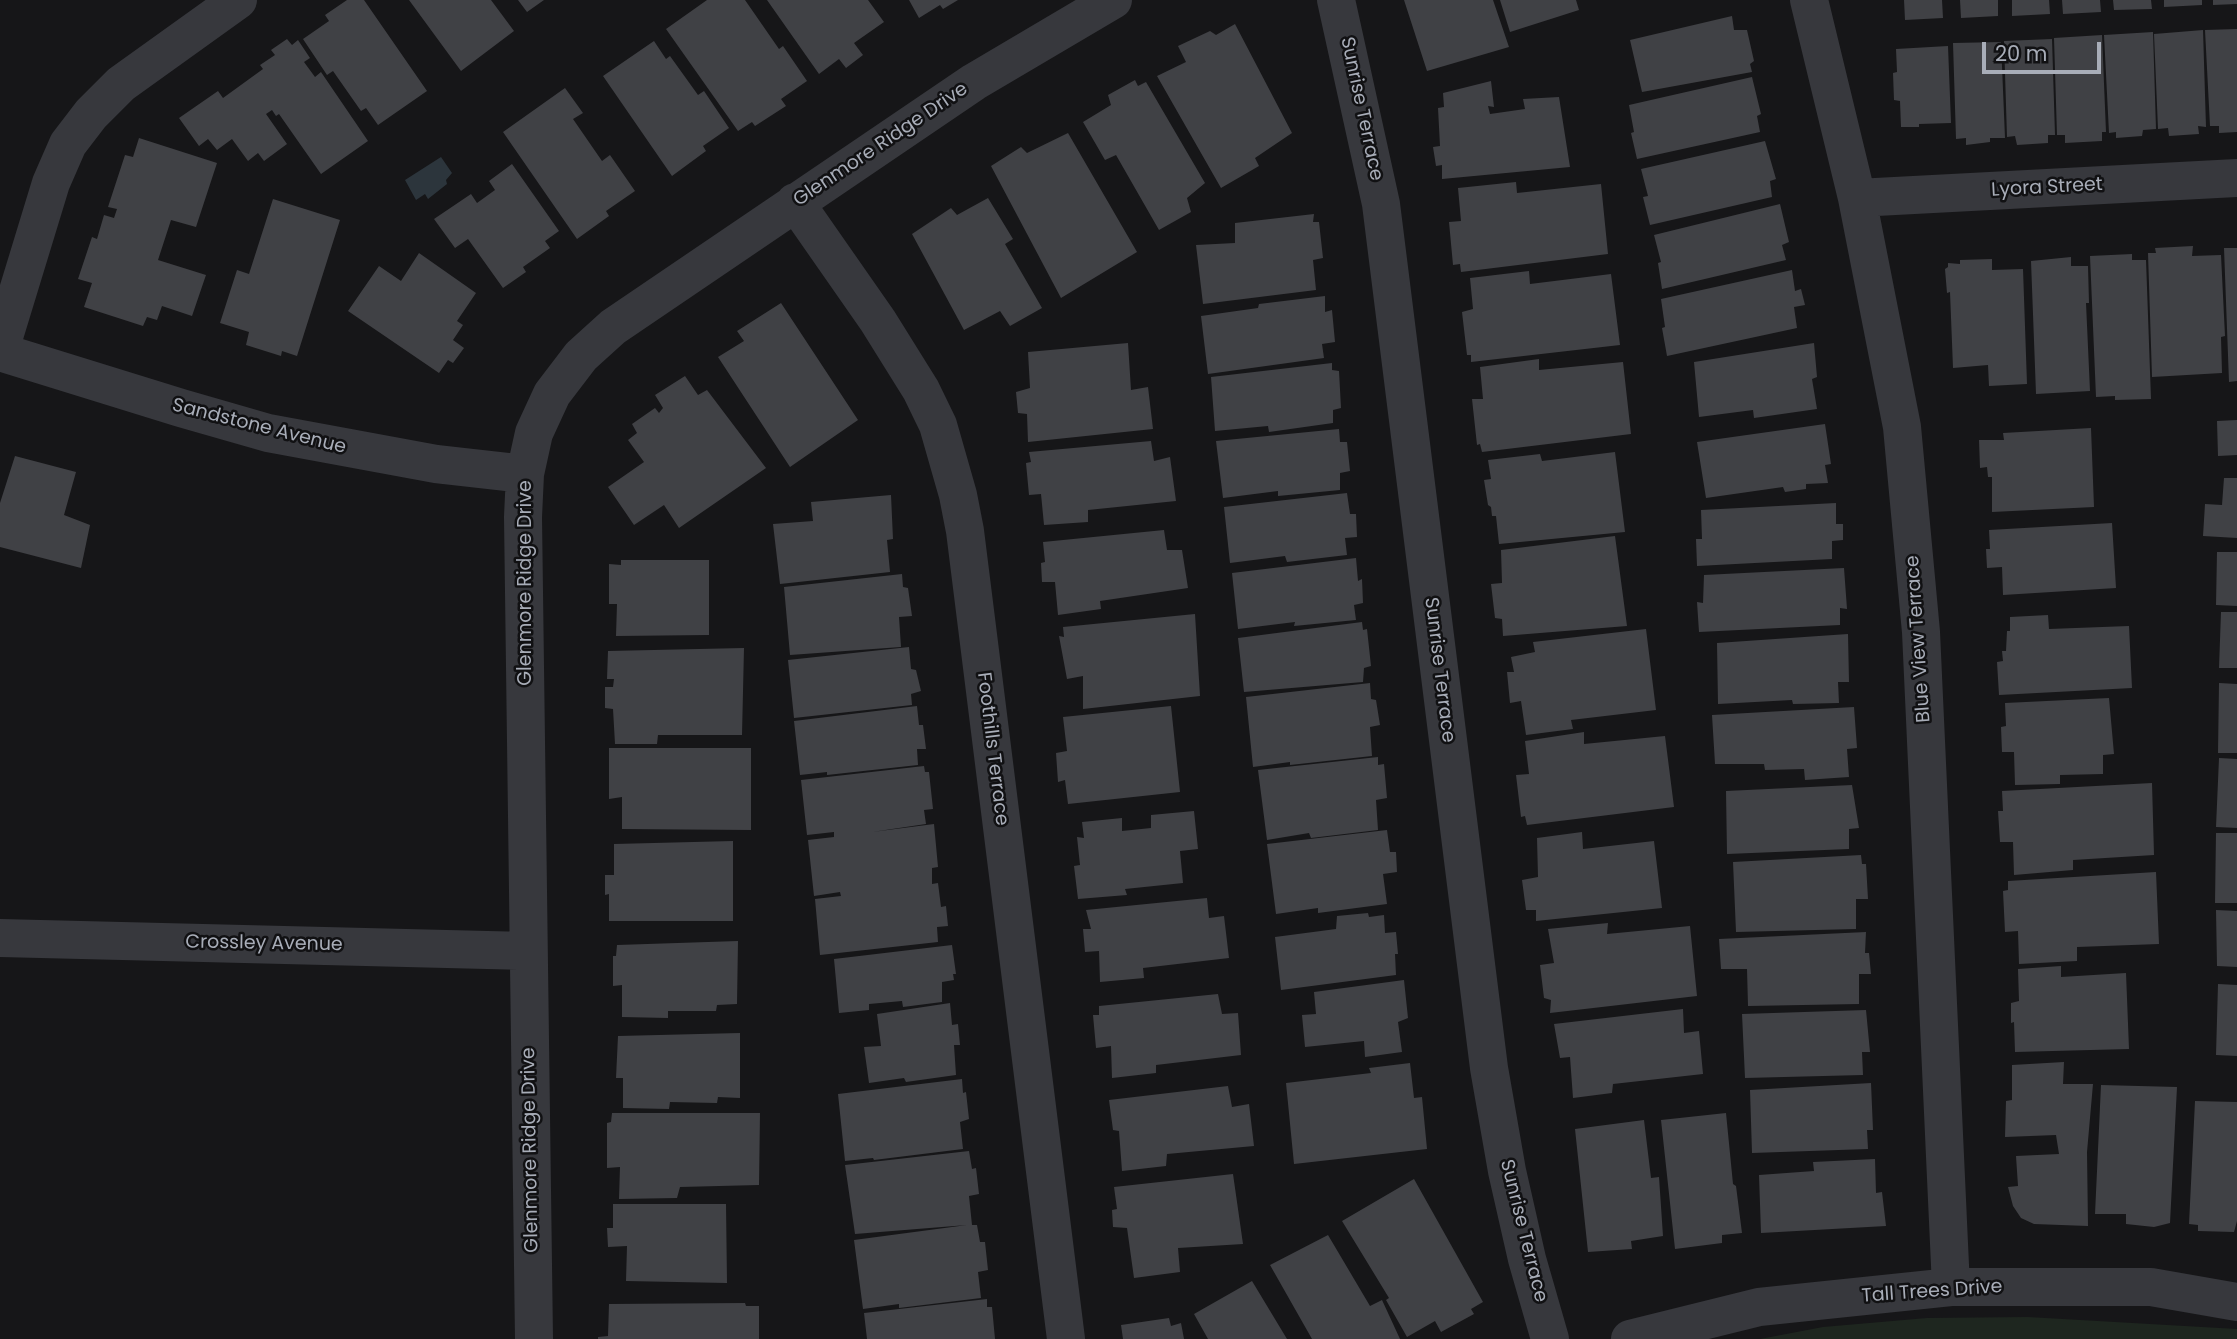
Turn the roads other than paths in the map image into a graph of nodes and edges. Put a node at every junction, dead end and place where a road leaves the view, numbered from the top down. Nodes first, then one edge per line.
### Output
1 (238, 0) edge
2 (1113, 0) edge
3 (1336, 0) edge
4 (1809, 0) edge
5 (2237, 178) edge
6 (1857, 198) junction
7 (795, 202) junction
8 (0, 351) edge
9 (525, 474) junction
10 (0, 938) edge
11 (528, 951) junction
12 (1951, 1287) junction
13 (2237, 1302) edge
14 (534, 1339) edge
15 (1066, 1339) edge
16 (1550, 1339) edge
17 (1630, 1339) edge

1 - 8 street
2 - 7 street, Glenmore Ridge Drive
3 - 16 street, Sunrise Terrace
4 - 6 street, Blue View Terrace
5 - 6 street, Lyora Street
6 - 12 street, Blue View Terrace
7 - 9 street, Glenmore Ridge Drive
7 - 15 street, Foothills Terrace
8 - 9 street, Sandstone Avenue
9 - 11 street, Glenmore Ridge Drive
10 - 11 street, Crossley Avenue
11 - 14 street, Glenmore Ridge Drive
12 - 13 street, Tall Trees Drive
12 - 17 street, Tall Trees Drive

